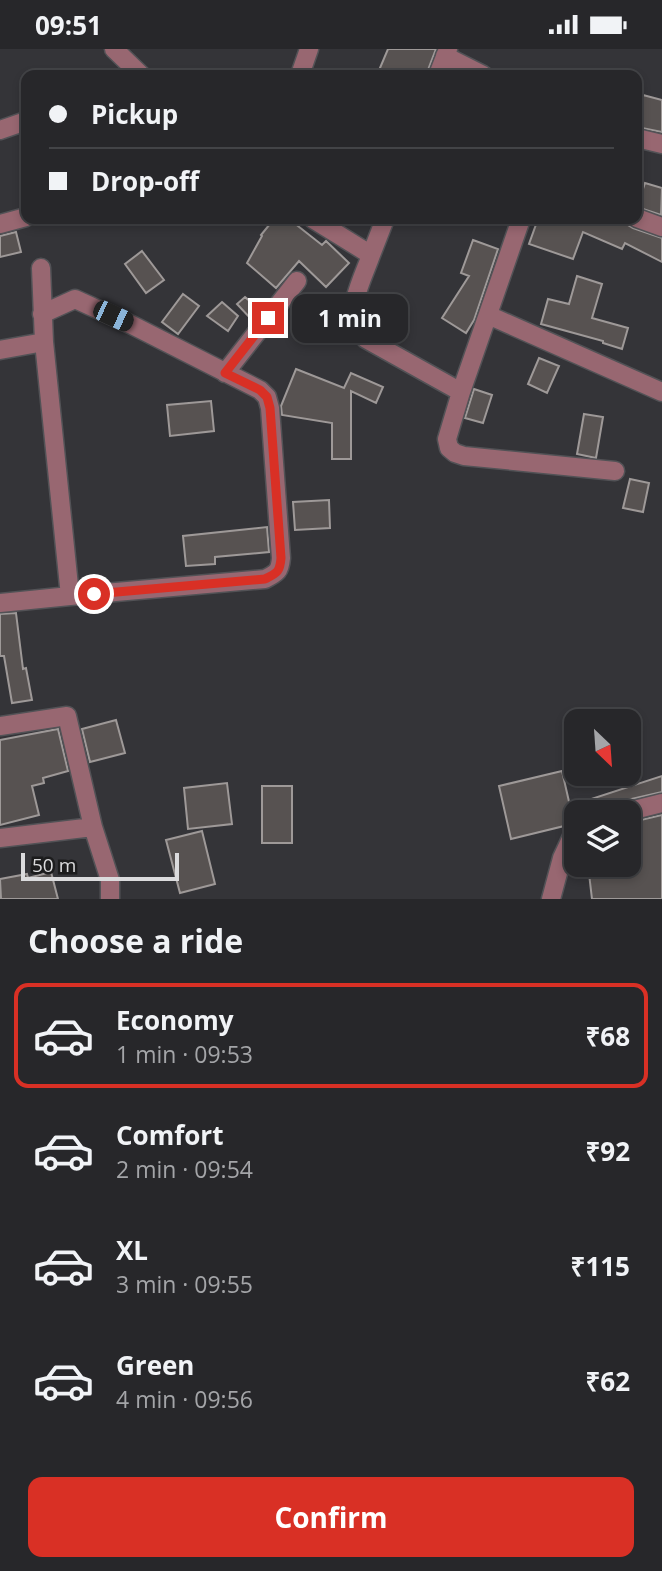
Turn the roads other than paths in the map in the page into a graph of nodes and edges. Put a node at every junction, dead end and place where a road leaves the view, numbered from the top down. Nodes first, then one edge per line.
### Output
1 (114, 49) edge
2 (309, 49) edge
3 (447, 53) edge
4 (136, 70) edge
5 (302, 70) edge
6 (440, 70) edge
7 (475, 70) edge
8 (21, 123) edge
9 (0, 130) edge
10 (642, 139) edge
11 (662, 144) edge
12 (21, 218) edge
13 (642, 220) edge
14 (0, 224) edge
15 (321, 224) edge
16 (383, 224) edge
17 (519, 224) edge
18 (662, 227) edge
19 (371, 255) junction
20 (41, 268) dead end
21 (297, 281) dead end
22 (43, 314) junction
23 (488, 315) junction
24 (44, 342) junction
25 (0, 350) edge
26 (225, 373) junction
27 (461, 392) junction
28 (662, 392) edge
29 (615, 471) dead end
30 (70, 596) junction
31 (0, 603) edge
32 (0, 726) edge
33 (662, 803) edge
34 (641, 808) edge
35 (93, 827) junction
36 (0, 838) edge
37 (564, 854) edge
38 (110, 899) edge
39 (551, 899) edge

1 - 4 street
2 - 5 street
3 - 6 street
3 - 7 street
8 - 9 street
10 - 11 street
12 - 14 street
13 - 18 street
15 - 19 street
16 - 19 street
17 - 23 street
19 - 27 street
20 - 22 street
21 - 26 street
22 - 24 street
22 - 26 street
23 - 27 street
23 - 28 street
24 - 25 street
24 - 30 street
26 - 30 street
27 - 29 street
30 - 31 street
32 - 35 street
33 - 34 street
35 - 36 street
35 - 38 street
37 - 39 street

